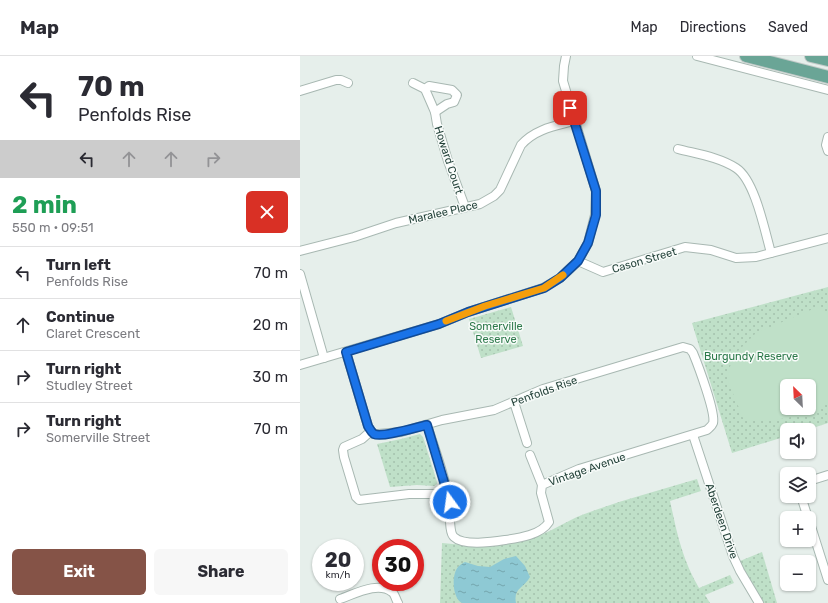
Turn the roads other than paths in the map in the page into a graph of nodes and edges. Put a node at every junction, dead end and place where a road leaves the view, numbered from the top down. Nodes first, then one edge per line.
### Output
1 (566, 56) edge
2 (696, 56) edge
3 (746, 56) edge
4 (811, 56) edge
5 (828, 60) edge
6 (828, 77) edge
7 (348, 83) dead end
8 (413, 83) dead end
9 (425, 89) junction
10 (828, 90) edge
11 (300, 91) edge
12 (435, 112) junction
13 (574, 121) junction
14 (828, 137) edge
15 (678, 149) dead end
16 (828, 151) edge
17 (465, 207) junction
18 (828, 238) edge
19 (300, 251) edge
20 (771, 253) junction
21 (578, 261) junction
22 (300, 274) edge
23 (686, 347) joint
24 (346, 352) junction
25 (324, 358) junction
26 (300, 365) edge
27 (514, 402) junction
28 (427, 425) junction
29 (371, 431) junction
30 (693, 435) junction
31 (527, 443) dead end
32 (530, 455) dead end
33 (828, 475) edge
34 (816, 479) edge
35 (542, 485) junction
36 (447, 491) junction
37 (816, 541) edge
38 (828, 580) edge
39 (340, 599) dead end
40 (398, 603) edge
41 (759, 603) edge

1 - 13 street
2 - 10 street
3 - 6 main road
4 - 5 main road
7 - 11 street
8 - 9 street, Howard Court
9 - 12 street, Howard Court
9 - 12 street, Howard Court
12 - 17 street, Howard Court
13 - 17 street, Maralee Place
13 - 21 street
14 - 16 street
15 - 20 street
17 - 19 street, Maralee Place
18 - 20 street, Cason Street
20 - 21 street, Cason Street
21 - 24 street
22 - 25 street
23 - 27 street, Penfolds Rise
23 - 30 street, Vintage Avenue
24 - 25 street
24 - 29 street
25 - 26 street
27 - 28 street, Penfolds Rise
27 - 31 street
28 - 29 street, Penfolds Rise
28 - 36 street, Vintage Avenue
29 - 36 street
30 - 35 street, Vintage Avenue
30 - 41 street, Aberdeen Drive
32 - 35 street
33 - 34 street
35 - 36 street, Vintage Avenue
37 - 38 street
39 - 40 street

